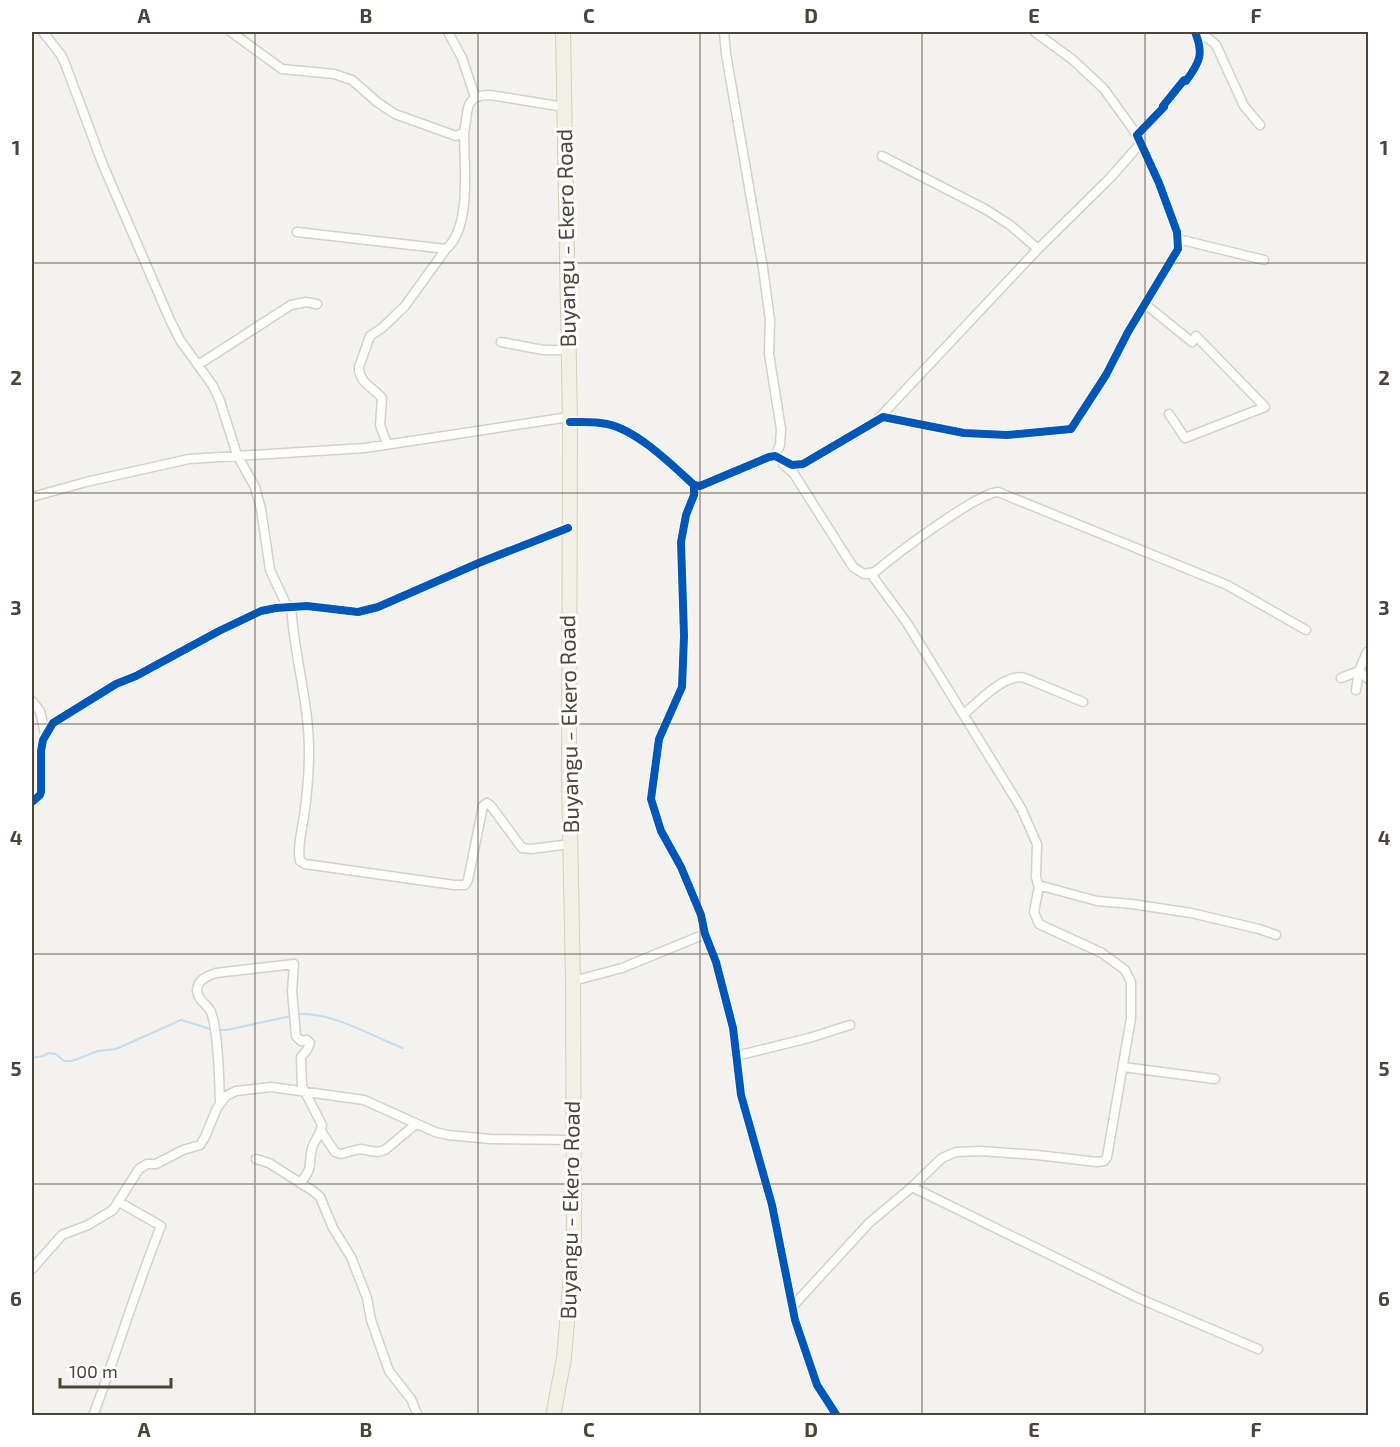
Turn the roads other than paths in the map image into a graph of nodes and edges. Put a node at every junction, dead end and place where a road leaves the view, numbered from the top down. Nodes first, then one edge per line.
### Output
1 (43, 32) edge
2 (231, 32) edge
3 (448, 32) edge
4 (563, 32) edge
5 (724, 32) edge
6 (1035, 32) edge
7 (1195, 33) edge
8 (475, 98) junction
9 (564, 107) junction
10 (1260, 125) dead end
11 (464, 132) junction
12 (1139, 139) junction
13 (882, 156) dead end
14 (297, 232) dead end
15 (1178, 239) junction
16 (446, 249) junction
17 (1038, 249) junction
18 (1264, 260) dead end
19 (317, 304) dead end
20 (1145, 304) junction
21 (501, 342) dead end
22 (568, 350) junction
23 (198, 364) junction
24 (1169, 414) dead end
25 (879, 418) junction
26 (570, 419) junction
27 (387, 444) junction
28 (237, 455) junction
29 (775, 456) junction
30 (694, 485) junction
31 (32, 497) edge
32 (568, 528) junction
33 (872, 574) junction
34 (289, 606) junction
35 (1306, 630) dead end
36 (1368, 653) edge
37 (1359, 671) junction
38 (1341, 678) dead end
39 (1368, 679) edge
40 (1356, 690) dead end
41 (32, 702) edge
42 (1083, 702) dead end
43 (964, 714) junction
44 (45, 735) junction
45 (32, 802) edge
46 (570, 844) junction
47 (1039, 886) junction
48 (705, 934) junction
49 (1275, 935) dead end
50 (573, 981) junction
51 (850, 1025) dead end
52 (736, 1056) junction
53 (1123, 1067) junction
54 (1215, 1079) dead end
55 (304, 1092) junction
56 (220, 1103) junction
57 (416, 1124) junction
58 (321, 1131) junction
59 (574, 1140) junction
60 (256, 1159) dead end
61 (300, 1183) junction
62 (912, 1187) junction
63 (119, 1202) junction
64 (32, 1269) edge
65 (792, 1307) junction
66 (1258, 1349) dead end
67 (93, 1416) edge
68 (418, 1416) edge
69 (553, 1416) edge
70 (837, 1416) edge

1 - 23 street
2 - 11 street
3 - 8 street
4 - 9 main road, Buyangu - Ekero Road
5 - 29 street
6 - 12 street
7 - 10 street
7 - 12 street
8 - 9 street
8 - 11 street
9 - 22 main road, Buyangu - Ekero Road
11 - 16 street
12 - 15 street
12 - 17 street
13 - 17 street
14 - 16 street
15 - 18 street
15 - 20 street
16 - 27 street
17 - 25 street
19 - 23 street
20 - 24 street
20 - 25 street
21 - 22 street
22 - 26 main road, Buyangu - Ekero Road
23 - 28 street
25 - 29 street
26 - 27 street
26 - 30 street
26 - 32 main road, Buyangu - Ekero Road
27 - 28 street
28 - 31 street
28 - 34 street
29 - 30 street
29 - 33 street
30 - 48 street
32 - 34 street
32 - 46 main road, Buyangu - Ekero Road
33 - 35 street
33 - 43 street
34 - 44 street
34 - 46 street
36 - 37 street
37 - 38 street
37 - 39 street
37 - 40 street
41 - 44 street
42 - 43 street
43 - 47 street
44 - 45 street
46 - 50 main road, Buyangu - Ekero Road
47 - 49 street
47 - 53 street
48 - 50 street
48 - 52 street
50 - 59 main road, Buyangu - Ekero Road
51 - 52 street
52 - 65 street
53 - 54 street
53 - 62 street
55 - 56 street
55 - 56 street
55 - 57 street
55 - 58 street
56 - 63 street
57 - 58 street
57 - 59 street
58 - 61 street
59 - 69 main road, Buyangu - Ekero Road
60 - 61 street
61 - 68 street
62 - 65 street
62 - 66 street
63 - 64 street
63 - 67 street
65 - 70 street

